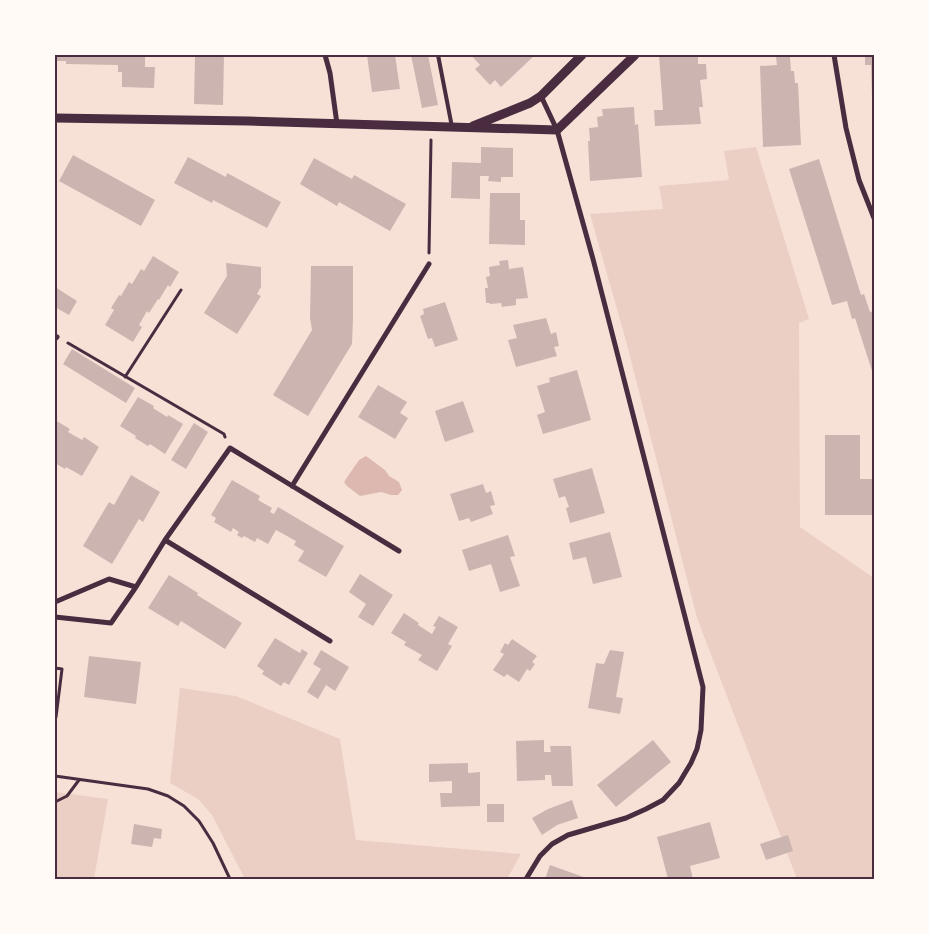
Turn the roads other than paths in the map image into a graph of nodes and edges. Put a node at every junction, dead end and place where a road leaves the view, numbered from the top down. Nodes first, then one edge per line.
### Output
1 (325, 55) edge
2 (438, 55) edge
3 (582, 55) edge
4 (635, 55) edge
5 (834, 55) edge
6 (541, 96) junction
7 (55, 118) edge
8 (337, 124) junction
9 (452, 127) junction
10 (471, 127) junction
11 (557, 130) junction
12 (874, 218) edge
13 (429, 264) road end
14 (292, 486) junction
15 (165, 540) junction
16 (399, 551) dead end
17 (136, 587) junction
18 (55, 602) edge
19 (55, 616) edge
20 (330, 641) dead end
21 (526, 879) edge

1 - 8 street
2 - 9 lane
3 - 6 street
4 - 11 street
5 - 12 street
6 - 10 street
6 - 11 street
7 - 8 street
8 - 9 street
9 - 10 street
10 - 11 street
11 - 21 street
13 - 14 street
14 - 15 street
14 - 16 street
15 - 17 street
15 - 20 street
17 - 18 street
17 - 19 street

